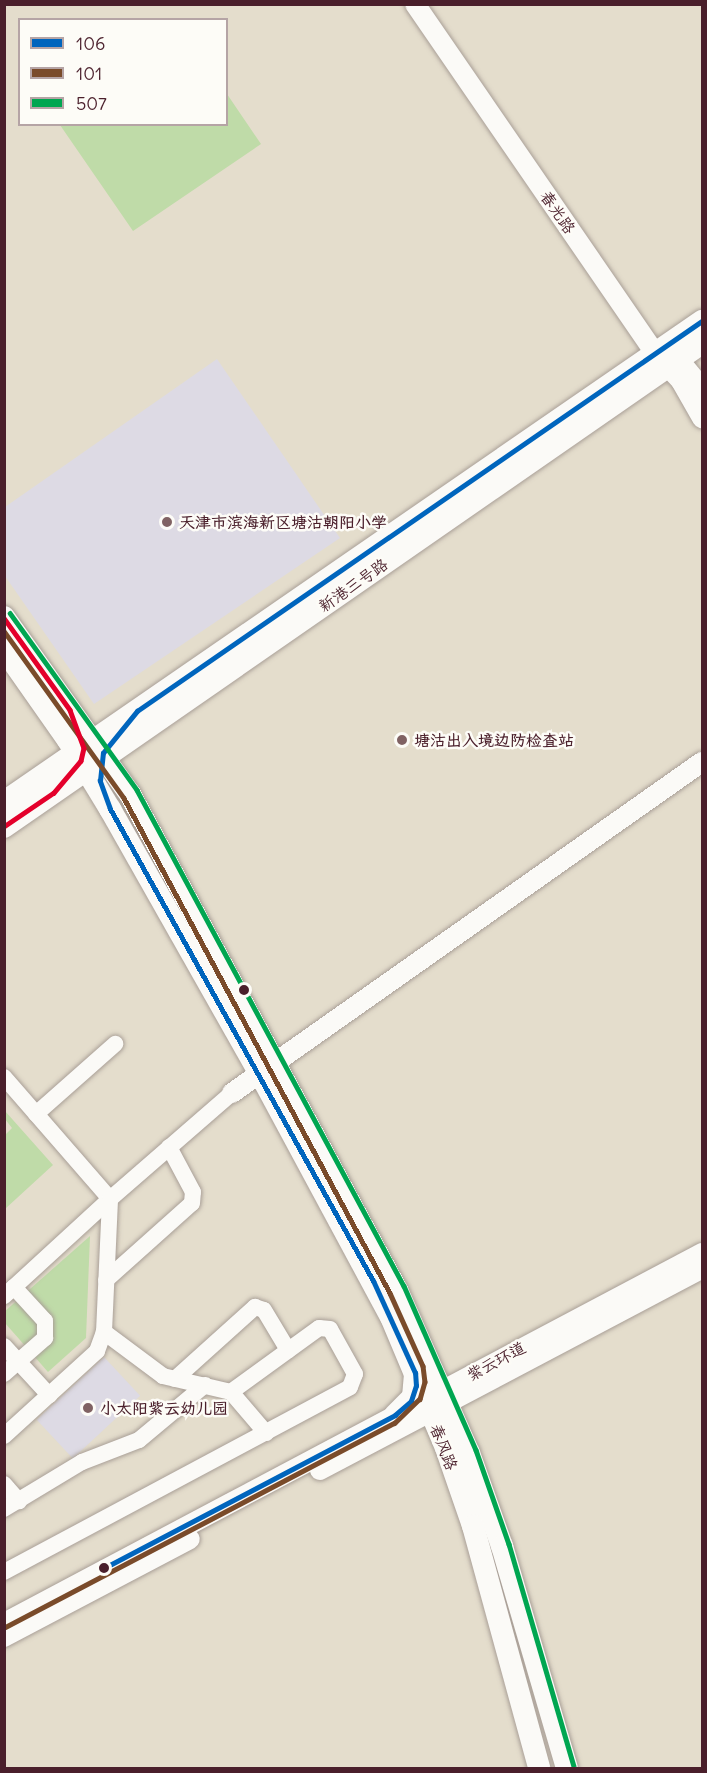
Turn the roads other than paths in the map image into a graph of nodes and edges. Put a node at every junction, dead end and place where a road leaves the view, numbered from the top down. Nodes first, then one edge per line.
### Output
1 (415, 4) edge
2 (428, 4) edge
3 (702, 321) edge
4 (702, 343) edge
5 (668, 356) junction
6 (702, 388) edge
7 (702, 418) edge
8 (4, 617) edge
9 (4, 649) edge
10 (62, 715) junction
11 (141, 720) junction
12 (91, 756) junction
13 (702, 762) edge
14 (50, 784) junction
15 (130, 794) junction
16 (4, 802) edge
17 (4, 827) edge
18 (115, 1044) dead end
19 (266, 1066) junction
20 (4, 1077) edge
21 (232, 1093) joint
22 (36, 1114) junction
23 (169, 1147) junction
24 (110, 1198) junction
25 (702, 1253) edge
26 (702, 1269) edge
27 (106, 1280) junction
28 (9, 1291) edge
29 (104, 1332) junction
30 (4, 1346) edge
31 (288, 1350) junction
32 (18, 1361) junction
33 (423, 1369) junction
34 (4, 1374) edge
35 (175, 1379) junction
36 (205, 1385) junction
37 (231, 1392) junction
38 (49, 1395) junction
39 (434, 1400) junction
40 (397, 1422) junction
41 (266, 1433) junction
42 (4, 1436) edge
43 (4, 1484) edge
44 (12, 1505) edge
45 (4, 1572) edge
46 (4, 1623) edge
47 (4, 1637) edge
48 (539, 1768) edge
49 (567, 1768) edge

1 - 5 street, 春光路
2 - 5 street, 春光路
3 - 5 main road, 新港三号路
4 - 5 main road, 新港三号路
5 - 6 street, 春光路
5 - 7 street, 春光路
5 - 11 main road, 新港三号路
8 - 10 main road, 春风路
9 - 10 main road, 春风路
10 - 12 main road, 春风路
10 - 14 main road
11 - 12 main road, 新港三号路
11 - 15 main road
12 - 14 main road, 新港三号路
12 - 15 main road, 春风路
12 - 19 main road, 春风路
13 - 19 street
14 - 16 main road, 新港三号路
14 - 17 main road, 新港三号路
15 - 19 main road, 春风路
18 - 22 street
19 - 21 street
19 - 33 main road, 春风路
20 - 22 street
21 - 23 street
22 - 24 street
23 - 24 street
23 - 27 street
24 - 27 street
24 - 28 street
25 - 39 street, 紫云环道
26 - 39 street, 紫云环道
27 - 29 street
28 - 32 street
29 - 35 street
29 - 38 street
30 - 32 street
31 - 35 street
31 - 37 street
31 - 41 street
32 - 34 street
32 - 38 street
33 - 39 main road, 春风路
33 - 40 main road
35 - 36 street
36 - 37 street
36 - 44 street
37 - 41 street
38 - 42 street
39 - 40 street, 紫云环道
39 - 48 main road, 春风路
39 - 49 main road, 春风路
40 - 46 street, 紫云环道
40 - 47 street, 紫云环道
41 - 45 street
43 - 44 street

